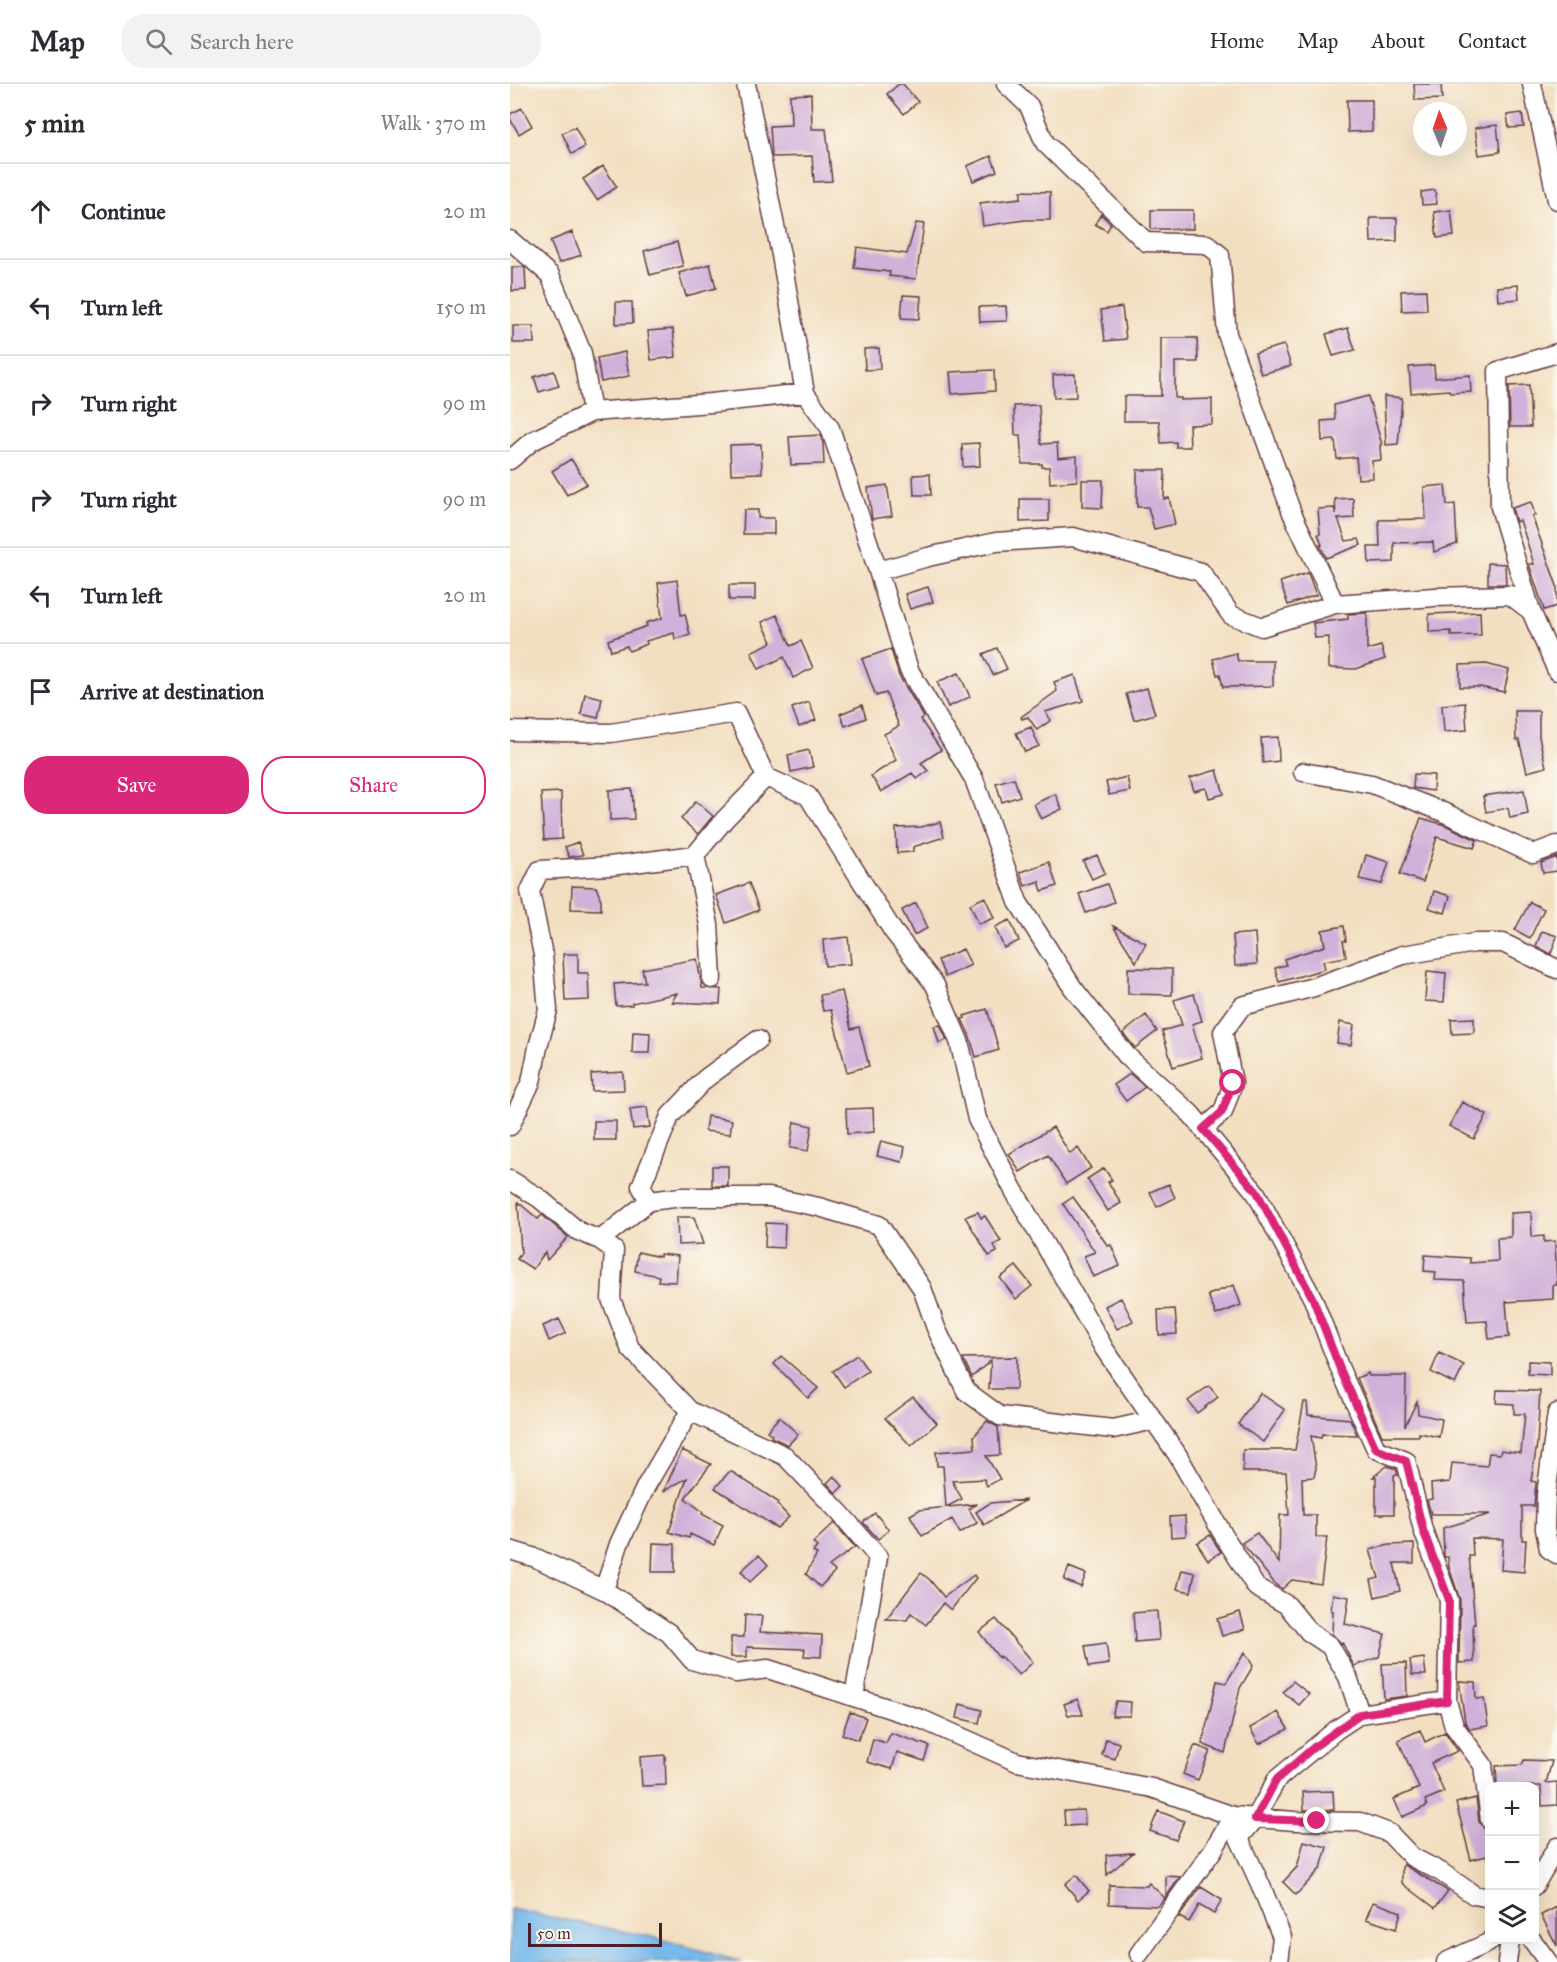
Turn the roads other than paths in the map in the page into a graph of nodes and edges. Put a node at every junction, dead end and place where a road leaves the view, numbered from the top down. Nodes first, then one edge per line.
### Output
1 (746, 84) edge
2 (1005, 84) edge
3 (1533, 84) edge
4 (1557, 200) edge
5 (510, 240) edge
6 (1557, 353) edge
7 (805, 393) junction
8 (592, 412) junction
9 (510, 460) edge
10 (878, 571) junction
11 (1335, 604) junction
12 (1531, 611) junction
13 (1557, 671) edge
14 (510, 731) edge
15 (1303, 772) dead end
16 (766, 777) junction
17 (1557, 845) edge
18 (695, 855) junction
19 (1557, 969) edge
20 (712, 979) dead end
21 (758, 1040) dead end
22 (510, 1126) edge
23 (1203, 1129) junction
24 (510, 1180) edge
25 (649, 1201) junction
26 (600, 1240) junction
27 (690, 1411) junction
28 (1557, 1413) edge
29 (1154, 1420) junction
30 (510, 1550) edge
31 (1557, 1554) edge
32 (603, 1590) junction
33 (854, 1697) junction
34 (1447, 1701) junction
35 (1360, 1714) junction
36 (1485, 1782) edge
37 (1233, 1816) junction
38 (1255, 1819) junction
39 (1557, 1847) edge
40 (1539, 1878) edge
41 (1485, 1897) edge
42 (1486, 1944) edge
43 (1509, 1944) edge
44 (1535, 1944) edge
45 (1139, 1954) dead end
46 (1279, 1962) edge
47 (1446, 1962) edge
48 (1507, 1962) edge
49 (1548, 1962) edge

1 - 7 street
2 - 11 street
3 - 4 street
5 - 8 street
6 - 12 street
7 - 8 street
7 - 10 street
8 - 9 street
10 - 11 street
10 - 23 street
11 - 12 street
12 - 13 street
14 - 16 street
15 - 17 street
16 - 18 street
16 - 29 street
18 - 20 street
18 - 22 street
19 - 23 street
21 - 25 street
23 - 34 street
24 - 26 street
25 - 26 street
25 - 29 street
26 - 27 street
27 - 32 street
27 - 33 street
28 - 31 street
29 - 35 street
30 - 32 street
32 - 33 street
33 - 37 street
34 - 35 street
34 - 36 street
35 - 38 street
37 - 38 street
37 - 45 street
38 - 41 street
38 - 46 street
39 - 40 street
42 - 47 street
43 - 48 street
44 - 49 street

